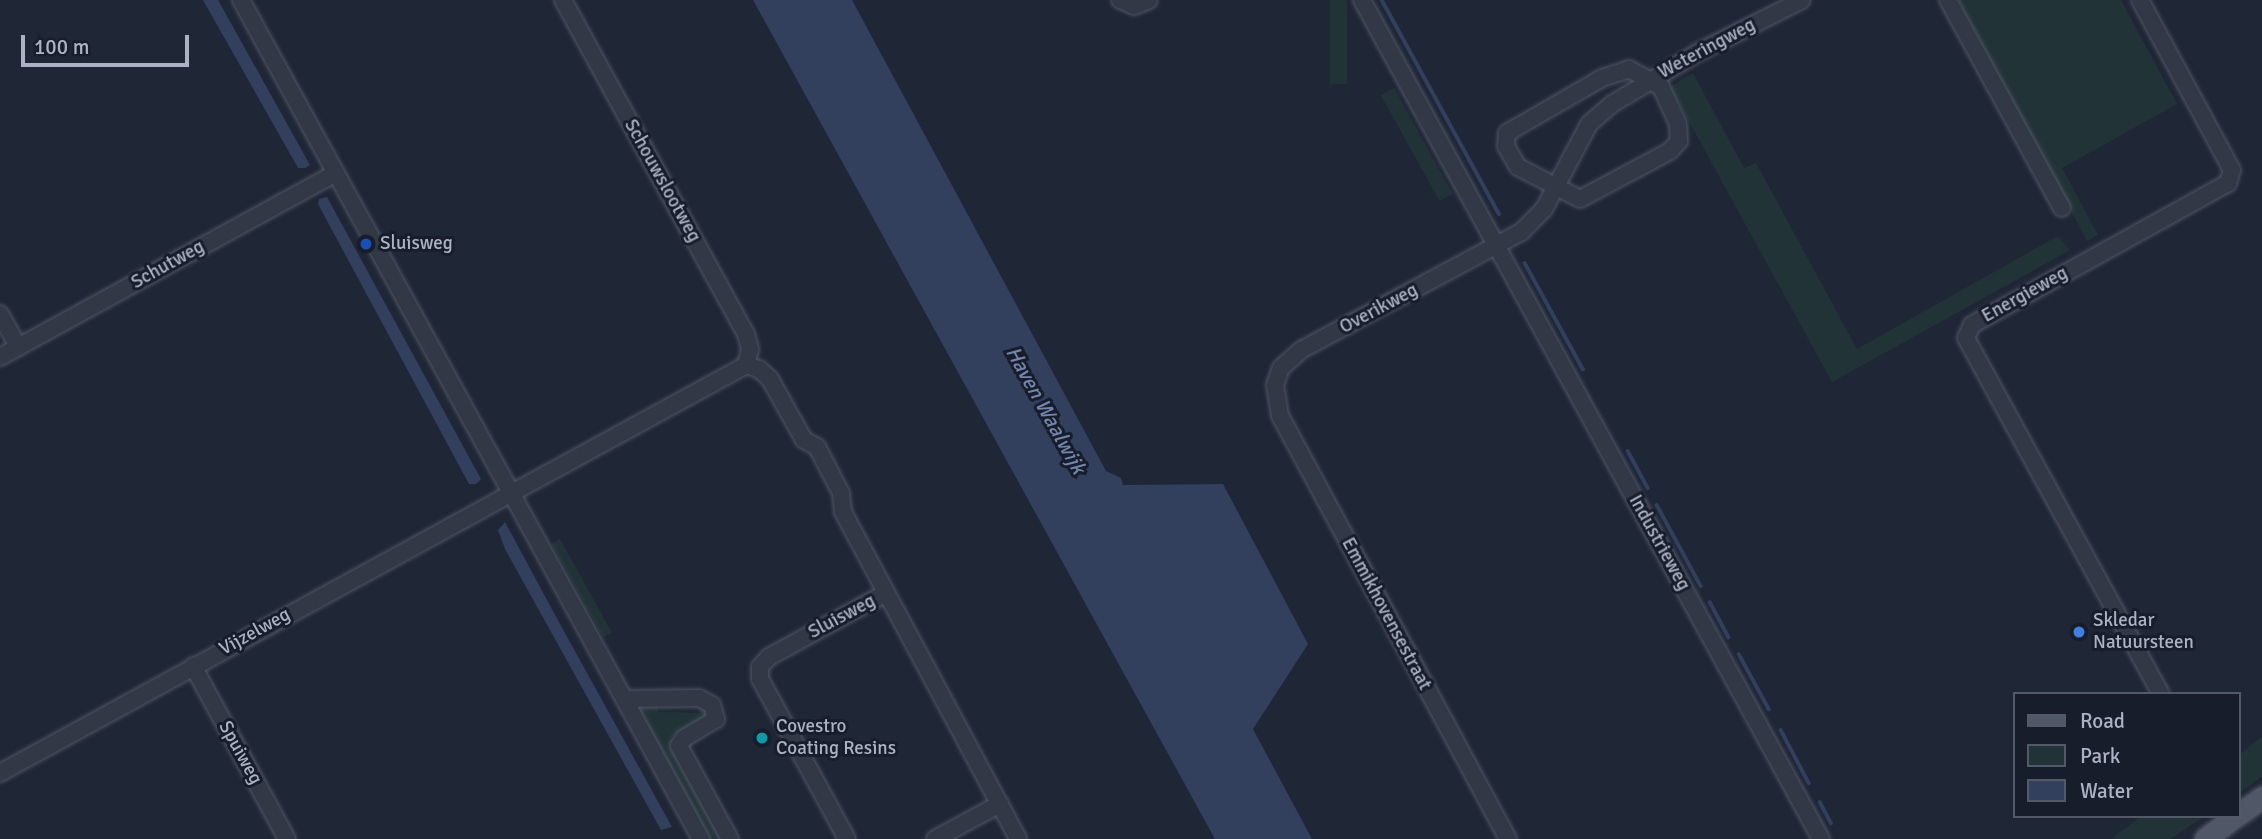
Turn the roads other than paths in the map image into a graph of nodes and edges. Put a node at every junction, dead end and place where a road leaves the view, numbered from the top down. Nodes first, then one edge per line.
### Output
1 (241, 0) edge
2 (564, 0) edge
3 (1120, 0) edge
4 (1149, 0) edge
5 (1362, 0) edge
6 (1802, 0) edge
7 (1948, 0) edge
8 (2140, 0) edge
9 (1650, 80) junction
10 (336, 173) junction
11 (1556, 188) junction
12 (2062, 208) dead end
13 (1497, 247) junction
14 (0, 314) edge
15 (18, 347) junction
16 (0, 357) edge
17 (746, 365) junction
18 (1275, 385) joint
19 (511, 492) junction
20 (886, 593) junction
21 (193, 666) junction
22 (2160, 692) edge
23 (624, 699) junction
24 (0, 772) edge
25 (2262, 797) edge
26 (1000, 804) junction
27 (2241, 812) edge
28 (2233, 818) edge
29 (287, 839) edge
30 (701, 839) edge
31 (730, 839) edge
32 (847, 839) edge
33 (935, 839) edge
34 (1018, 839) edge
35 (1508, 839) edge
36 (1821, 839) edge
37 (2205, 839) edge

1 - 10 street
2 - 17 street, Schouwslootweg
3 - 4 street
5 - 13 street, Industrieweg
6 - 9 street, Weteringweg
7 - 12 street
8 - 22 street, Energieweg
9 - 11 street
9 - 11 street
9 - 11 street
10 - 15 street, Schutweg
10 - 19 street
11 - 13 street
13 - 18 street, Overikweg
13 - 36 street, Industrieweg
14 - 15 street
15 - 16 street, Schutweg
17 - 19 street
17 - 20 street
18 - 35 street, Emmikhovensestraat
19 - 21 street, Vijzelweg
19 - 23 street
20 - 26 street, Sluisweg
20 - 32 street, Sluisweg
21 - 24 street, Vijzelweg
21 - 29 street, Spuiweg
23 - 30 street
23 - 31 street
25 - 27 main road
26 - 33 street
26 - 34 street, Sluisweg
28 - 37 main road

